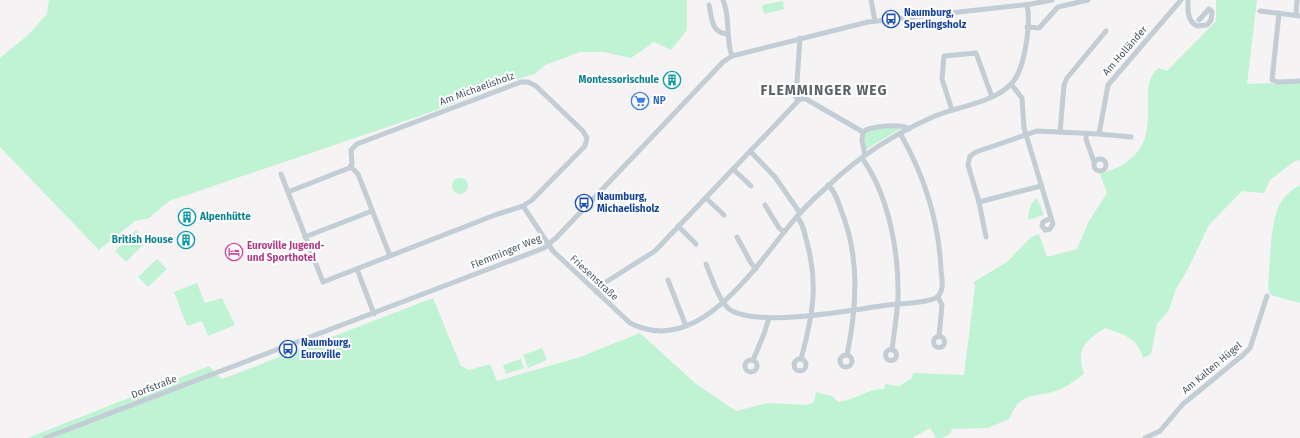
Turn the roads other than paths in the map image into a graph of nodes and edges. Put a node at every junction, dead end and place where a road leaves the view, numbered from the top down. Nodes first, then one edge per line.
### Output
1 (723, 0) edge
2 (871, 0) edge
3 (1052, 0) edge
4 (1088, 0) edge
5 (1181, 0) edge
6 (1188, 0) edge
7 (1298, 0) edge
8 (1017, 3) edge
9 (709, 5) dead end
10 (1027, 5) junction
11 (1260, 11) dead end
12 (1279, 13) junction
13 (1298, 15) edge
14 (1199, 20) dead end
15 (875, 21) junction
16 (1027, 27) junction
17 (1106, 31) dead end
18 (727, 34) junction
19 (800, 38) junction
20 (732, 56) junction
21 (1300, 81) edge
22 (1011, 84) junction
23 (992, 97) junction
24 (798, 100) junction
25 (952, 110) junction
26 (909, 129) junction
27 (863, 132) junction
28 (1060, 132) junction
29 (900, 133) junction
30 (1025, 134) junction
31 (1086, 134) junction
32 (1099, 134) junction
33 (1131, 137) dead end
34 (750, 151) junction
35 (864, 157) junction
36 (1094, 162) dead end
37 (351, 167) junction
38 (733, 169) junction
39 (281, 174) dead end
40 (828, 185) junction
41 (751, 186) dead end
42 (1041, 186) junction
43 (288, 192) junction
44 (706, 198) junction
45 (979, 202) junction
46 (765, 205) dead end
47 (523, 206) junction
48 (372, 211) junction
49 (798, 215) junction
50 (724, 216) dead end
51 (1051, 218) dead end
52 (678, 226) junction
53 (784, 232) junction
54 (305, 236) junction
55 (737, 237) dead end
56 (986, 237) dead end
57 (696, 244) dead end
58 (548, 245) junction
59 (390, 256) junction
60 (706, 264) dead end
61 (357, 269) junction
62 (756, 269) junction
63 (668, 280) dead end
64 (596, 292) junction
65 (1267, 296) dead end
66 (938, 297) junction
67 (723, 302) junction
68 (898, 304) junction
69 (855, 309) junction
70 (374, 314) junction
71 (813, 315) junction
72 (768, 318) junction
73 (686, 326) junction
74 (939, 336) dead end
75 (892, 350) dead end
76 (269, 353) joint
77 (848, 355) dead end
78 (801, 359) dead end
79 (753, 360) dead end
80 (45, 438) edge
81 (1145, 438) edge

1 - 18 street
2 - 15 street
3 - 10 street, Flemminger Weg
4 - 16 street
5 - 32 street, Am Holländer
6 - 14 street
7 - 13 street
8 - 10 street, Flemminger Weg
8 - 15 street, Flemminger Weg
9 - 18 street
10 - 16 street
11 - 12 street
12 - 13 street
12 - 21 street
15 - 19 street, Flemminger Weg
16 - 22 street
17 - 28 street
18 - 20 street
19 - 20 street, Flemminger Weg
19 - 24 street
20 - 58 street, Flemminger Weg
22 - 23 street
22 - 30 street
23 - 25 street
23 - 25 street
24 - 27 street
24 - 34 street
25 - 26 street
26 - 27 street
26 - 29 street
27 - 35 street
28 - 30 street
28 - 31 street
29 - 35 street
29 - 66 street
30 - 42 street
30 - 45 street
31 - 32 street
31 - 36 street
32 - 33 street
34 - 38 street
34 - 49 street
35 - 40 street
35 - 68 street
37 - 43 street
37 - 47 street, Am Michaelisholz
37 - 48 street
38 - 41 street
38 - 44 street
39 - 43 street, Am Michaelisholz
40 - 49 street
40 - 69 street
42 - 45 street
42 - 51 street
43 - 54 street, Am Michaelisholz
44 - 50 street
44 - 52 street
45 - 56 street
46 - 53 street
47 - 58 street
47 - 59 street, Am Michaelisholz
48 - 54 street
48 - 59 street
49 - 53 street
49 - 71 street
52 - 57 street
52 - 64 street
53 - 62 street
54 - 61 street, Am Michaelisholz
55 - 62 street
58 - 64 street, Friesenstraße
58 - 70 street, Flemminger Weg
59 - 61 street, Am Michaelisholz
60 - 67 street
61 - 70 street
62 - 67 street
63 - 73 street
64 - 73 street, Friesenstraße
65 - 81 street, Am Kalten Hügel
66 - 68 street
66 - 74 street
67 - 72 street
67 - 73 street
68 - 69 street
68 - 75 street
69 - 71 street
69 - 77 street
70 - 76 street, Flemminger Weg
71 - 72 street
71 - 78 street
72 - 79 street
76 - 80 street, Dorfstraße

